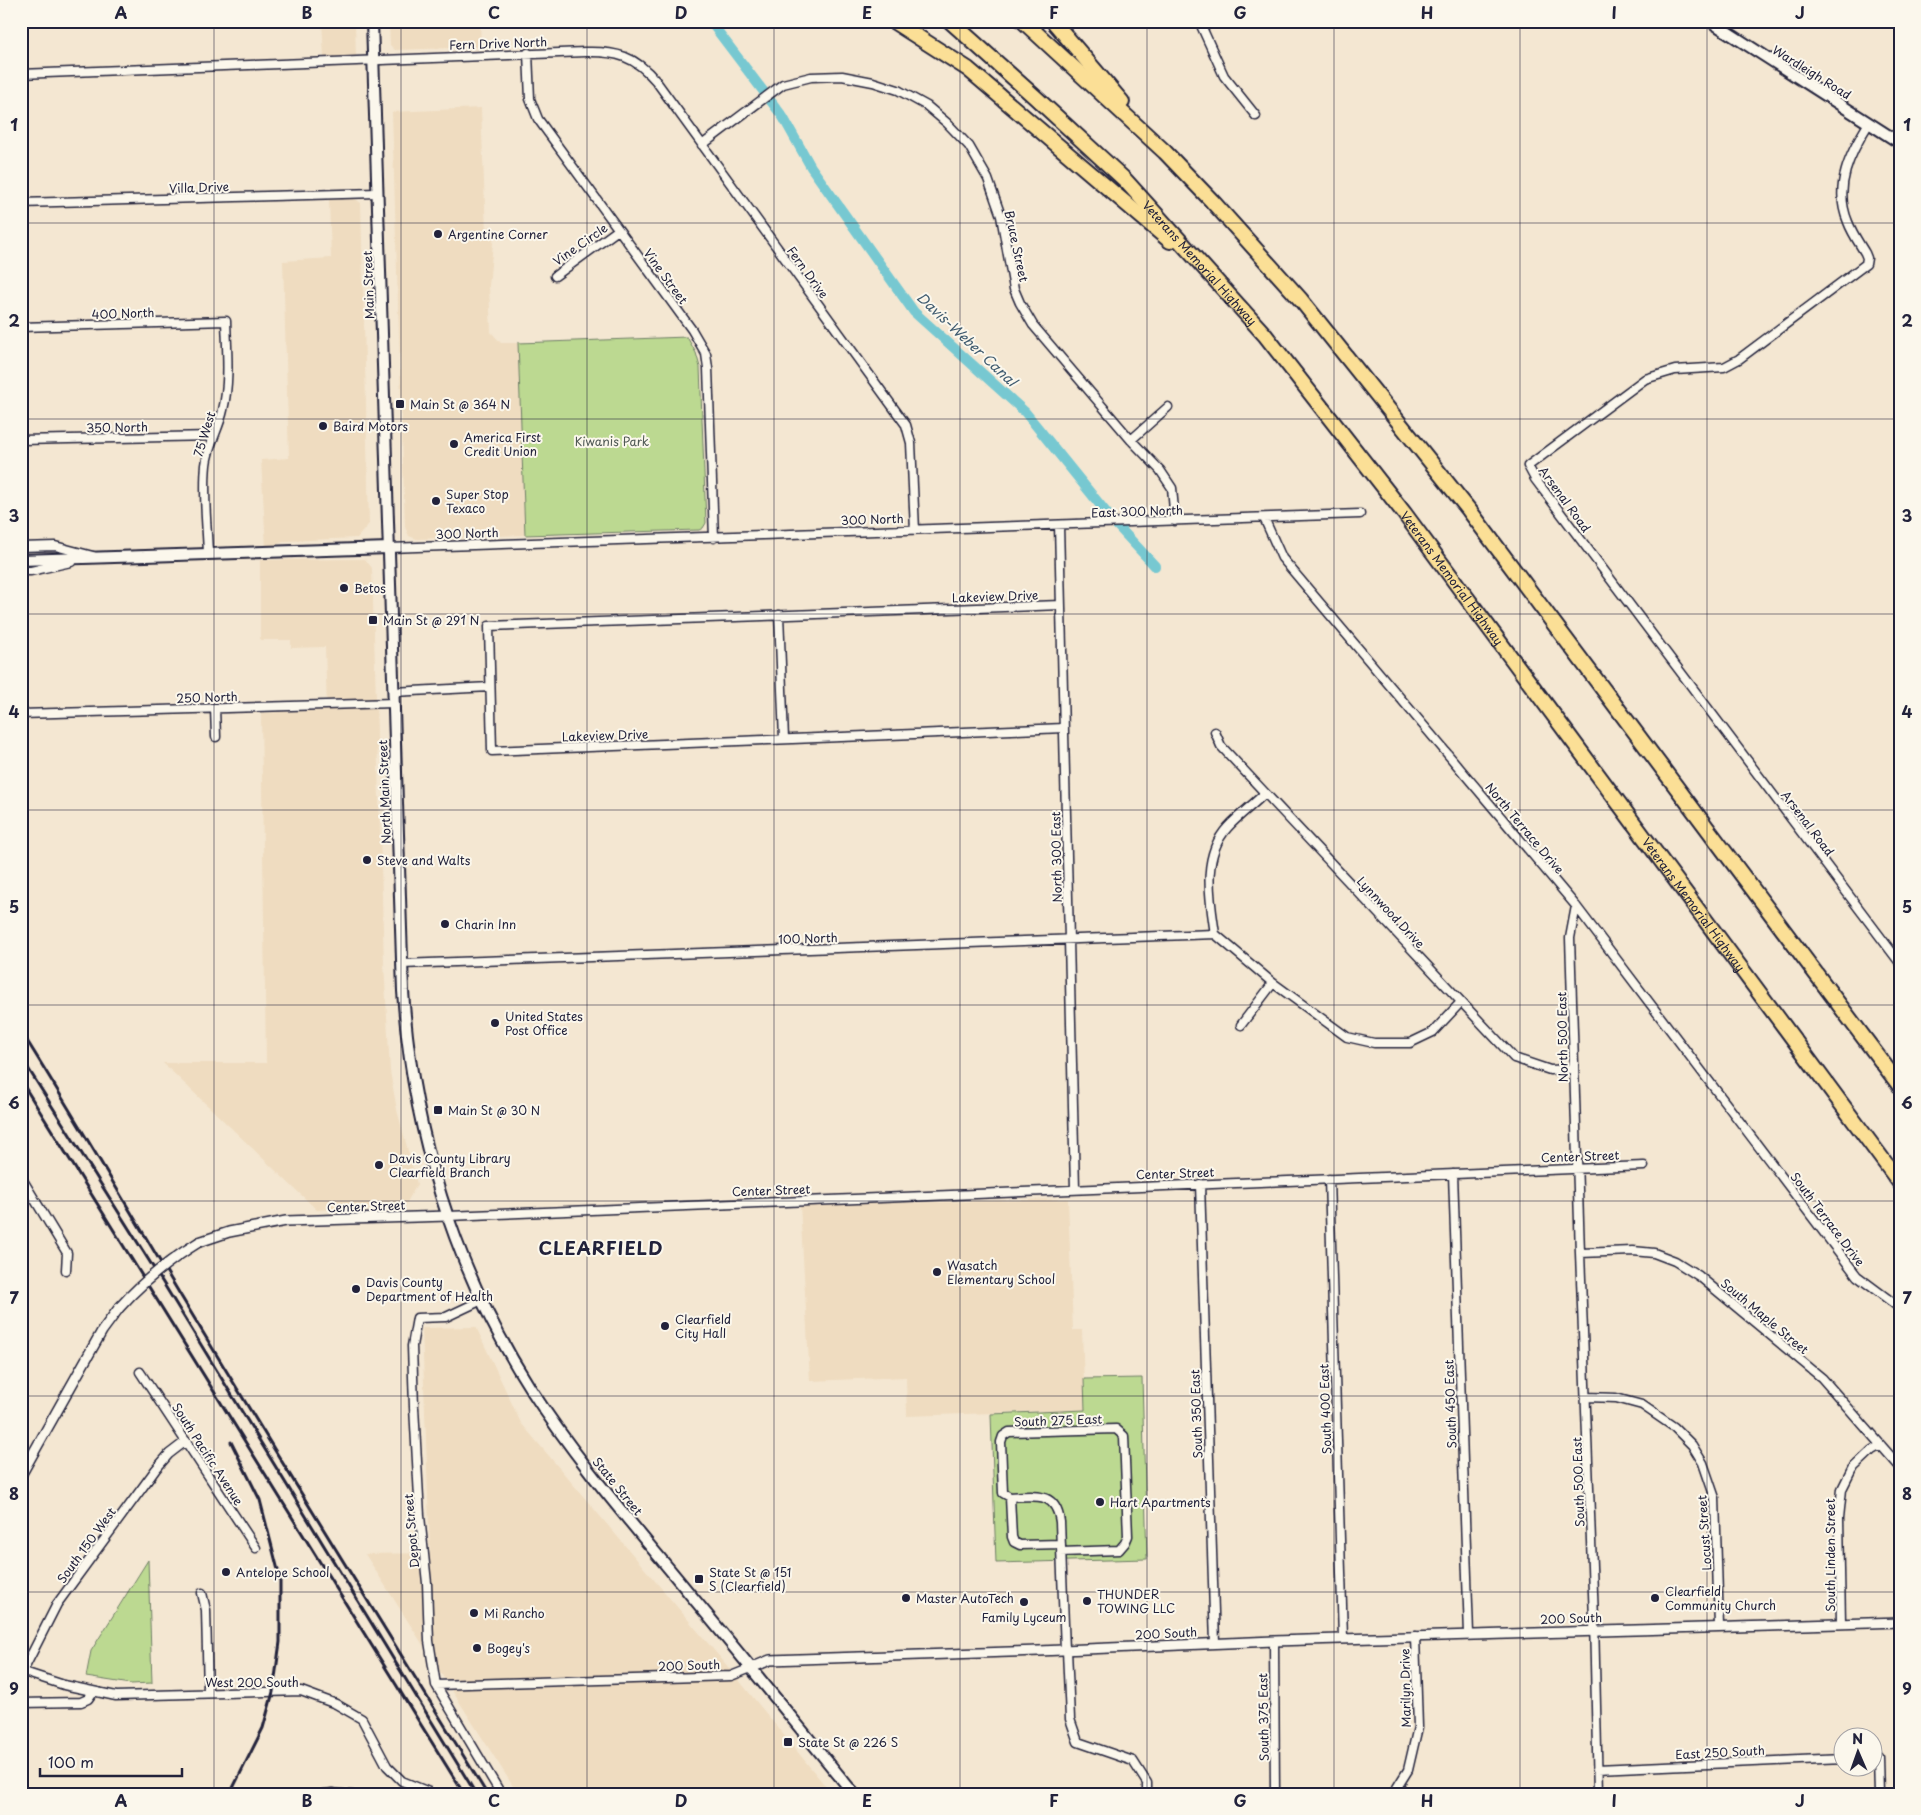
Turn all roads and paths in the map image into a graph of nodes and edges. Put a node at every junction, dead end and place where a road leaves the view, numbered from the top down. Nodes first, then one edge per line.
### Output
1 (372, 21) edge
2 (894, 21) edge
3 (950, 21) edge
4 (1023, 21) edge
5 (1053, 21) edge
6 (1199, 21) edge
7 (1710, 21) edge
8 (528, 53) junction
9 (622, 56) joint
10 (373, 60) junction
11 (21, 74) edge
12 (1256, 116) dead end
13 (1869, 123) junction
14 (1900, 143) edge
15 (702, 145) junction
16 (1165, 152) junction
17 (377, 193) junction
18 (21, 203) edge
19 (618, 230) junction
20 (555, 276) dead end
21 (1216, 280) junction
22 (226, 321) joint
23 (21, 328) edge
24 (1168, 408) dead end
25 (213, 436) junction
26 (21, 440) edge
27 (1131, 440) junction
28 (1360, 514) dead end
29 (1264, 518) junction
30 (1175, 521) junction
31 (1059, 525) junction
32 (915, 530) junction
33 (714, 538) junction
34 (21, 547) edge
35 (389, 548) junction
36 (208, 554) junction
37 (100, 557) junction
38 (21, 560) edge
39 (21, 571) edge
40 (1061, 604) junction
41 (779, 615) junction
42 (490, 687) junction
43 (393, 697) junction
44 (215, 708) junction
45 (21, 714) edge
46 (1064, 728) junction
47 (1215, 732) dead end
48 (216, 737) dead end
49 (784, 740) junction
50 (1265, 794) junction
51 (1576, 906) junction
52 (1215, 934) junction
53 (1069, 940) junction
54 (1900, 963) edge
55 (402, 964) junction
56 (1273, 983) junction
57 (1461, 1002) junction
58 (1241, 1025) dead end
59 (1574, 1069) junction
60 (1900, 1086) edge
61 (428, 1153) joint
62 (1767, 1157) joint
63 (1644, 1166) dead end
64 (1577, 1169) junction
65 (1453, 1174) junction
66 (1330, 1179) junction
67 (22, 1181) edge
68 (1900, 1183) edge
69 (1200, 1184) junction
70 (1075, 1190) junction
71 (448, 1216) junction
72 (1580, 1253) junction
73 (66, 1270) dead end
74 (482, 1300) junction
75 (1900, 1308) edge
76 (140, 1372) dead end
77 (1586, 1397) junction
78 (186, 1441) junction
79 (1881, 1445) junction
80 (1900, 1467) edge
81 (21, 1475) edge
82 (1010, 1497) junction
83 (256, 1548) dead end
84 (1061, 1548) junction
85 (202, 1593) dead end
86 (1841, 1622) junction
87 (1900, 1622) edge
88 (1719, 1626) junction
89 (1594, 1630) junction
90 (1469, 1634) junction
91 (1415, 1636) junction
92 (1343, 1638) junction
93 (1274, 1640) junction
94 (1215, 1643) junction
95 (1066, 1650) junction
96 (751, 1668) junction
97 (22, 1672) edge
98 (436, 1685) junction
99 (93, 1692) junction
100 (208, 1694) junction
101 (21, 1703) edge
102 (1834, 1758) edge
103 (1597, 1769) junction
104 (1878, 1778) edge
105 (429, 1793) edge
106 (501, 1794) edge
107 (854, 1794) edge
108 (1147, 1794) edge
109 (1276, 1794) edge
110 (1393, 1794) edge
111 (1598, 1794) edge
112 (1879, 1794) edge

1 - 10 main road, Main Street
2 - 21 highway
3 - 21 highway, Veterans Memorial Highway
4 - 16 highway
5 - 16 highway
6 - 12 street
7 - 13 main road, Wardleigh Road
8 - 9 street, Fern Drive North
8 - 10 street, Fern Drive North
8 - 19 street, Vine Street
9 - 15 street, Fern Drive
10 - 11 street
10 - 17 main road, Main Street
13 - 14 main road, Wardleigh Road
13 - 54 street, Arsenal Road
15 - 27 street, Bruce Street
15 - 32 street, Fern Drive
16 - 60 highway
17 - 18 street, Villa Drive
17 - 35 main road, Main Street
19 - 20 street, Vine Circle
19 - 33 street, Vine Street
21 - 68 highway, Veterans Memorial Highway
22 - 23 street, 400 North
22 - 25 street, 75 West
24 - 27 street
25 - 26 street, 350 North
25 - 36 street, 75 West
27 - 30 street, Bruce Street
28 - 29 street, East 300 North
29 - 30 street, East 300 North
29 - 51 street, North Terrace Drive
30 - 31 street, East 300 North
31 - 32 street, East 300 North
31 - 40 street, North 300 East
32 - 33 street, 300 North
33 - 35 street, 300 North
34 - 37 street
35 - 36 main road, 300 North
35 - 43 main road, North Main Street
36 - 37 main road, 300 North
37 - 38 main road, 300 North
37 - 39 street
40 - 41 street, Lakeview Drive
40 - 46 street, North 300 East
41 - 42 street, Lakeview Drive
41 - 49 street
42 - 43 street
42 - 49 street, Lakeview Drive
43 - 44 street, 250 North
43 - 55 main road, North Main Street
44 - 45 street, 250 North
44 - 48 street
46 - 49 street, Lakeview Drive
46 - 53 street, North 300 East
47 - 50 street, Lynnwood Drive
50 - 52 street
50 - 57 street, Lynnwood Drive
51 - 59 street, North 500 East
51 - 62 street, North Terrace Drive
52 - 53 street, 100 North
52 - 56 street
53 - 55 street, 100 North
53 - 70 street, North 300 East
55 - 61 main road, North Main Street
56 - 57 street
56 - 58 street
57 - 59 street, Lynnwood Drive
59 - 64 street, North 500 East
61 - 71 main road, State Street
62 - 75 street, South Terrace Drive
63 - 64 street, Center Street
64 - 65 street, Center Street
64 - 72 street, South 500 East
65 - 66 street, Center Street
65 - 90 street, South 450 East
66 - 69 street, Center Street
66 - 92 street, South 400 East
67 - 73 street
69 - 70 street, Center Street
69 - 94 street, South 350 East
70 - 71 street, Center Street
71 - 74 main road, State Street
71 - 81 street, Center Street, bridge
72 - 77 street, South 500 East
72 - 79 street, South Maple Street
74 - 96 main road, State Street
74 - 98 street, Depot Street
76 - 78 street, South Pacific Avenue
77 - 88 street, Locust Street
77 - 89 street, South 500 East
78 - 83 street, South Pacific Avenue
78 - 97 street, South 150 West
79 - 80 street, South Maple Street
79 - 86 street, South Linden Street
82 - 84 street
82 - 84 street, South 275 East
82 - 84 street, South 275 East
84 - 95 street
85 - 100 street
86 - 87 street, 200 South
86 - 88 street, 200 South
88 - 89 street, 200 South
89 - 90 street, 200 South
89 - 103 street, South 500 East
90 - 91 street, 200 South
91 - 92 street, 200 South
91 - 110 street, Marilyn Drive
92 - 93 street, 200 South
93 - 94 street, 200 South
93 - 109 street, South 375 East
94 - 95 street, 200 South
95 - 96 street, 200 South
95 - 108 street
96 - 98 street, 200 South
96 - 107 main road, State Street
97 - 99 street, West 200 South
98 - 106 street, Depot Street
99 - 100 street, West 200 South
99 - 101 street
100 - 105 street, West 200 South
102 - 103 street, East 250 South
103 - 111 street, South 500 East
104 - 112 street

